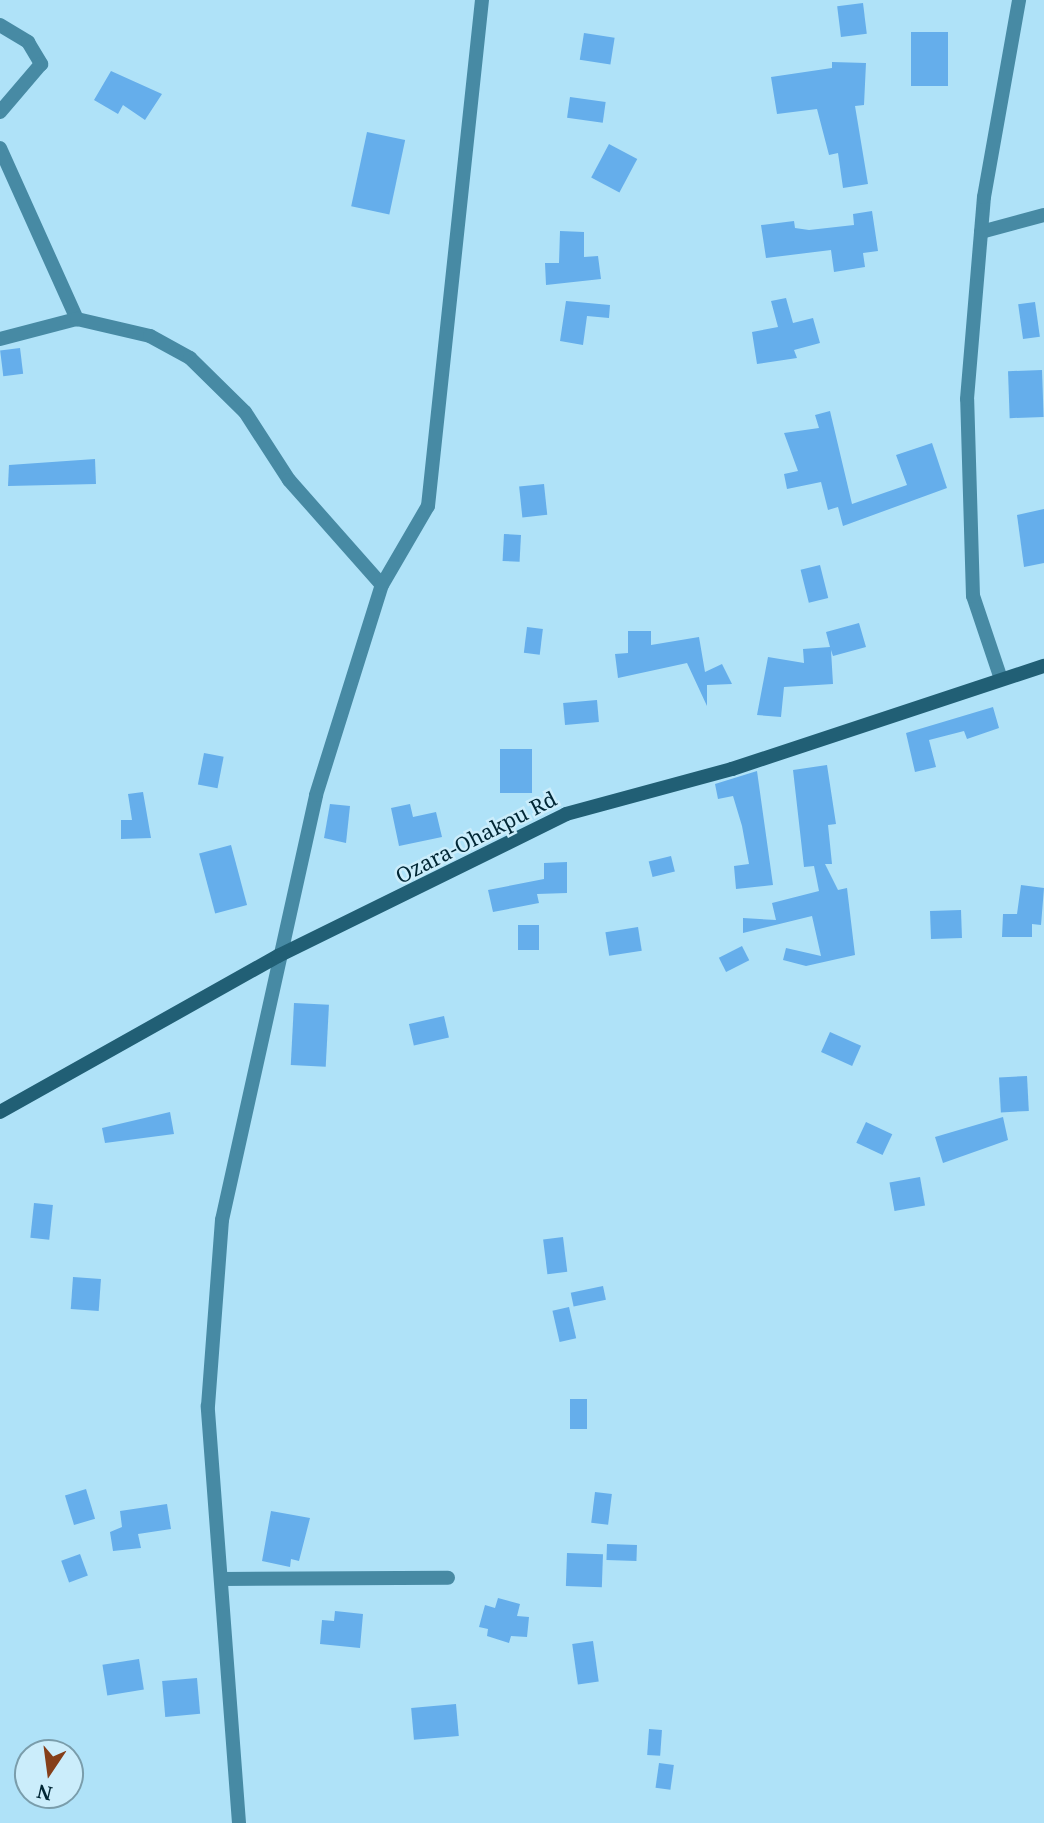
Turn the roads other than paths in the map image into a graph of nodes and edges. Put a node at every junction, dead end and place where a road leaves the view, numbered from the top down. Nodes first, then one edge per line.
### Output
1 (482, 0) edge
2 (1019, 0) edge
3 (0, 24) edge
4 (0, 112) edge
5 (0, 148) edge
6 (1044, 215) edge
7 (981, 232) junction
8 (77, 319) junction
9 (0, 339) edge
10 (382, 584) junction
11 (1044, 666) edge
12 (1001, 679) junction
13 (278, 956) junction
14 (0, 1112) edge
15 (448, 1578) dead end
16 (222, 1580) junction
17 (239, 1823) edge

1 - 10 street
2 - 7 street
3 - 4 street
5 - 8 street
6 - 7 street
7 - 12 street
8 - 9 street
8 - 10 street
10 - 13 street
11 - 12 main road, Ozara-Ohakpu Rd
12 - 13 main road, Ozara-Ohakpu Rd
13 - 14 main road, Ozara-Ohakpu Rd
13 - 16 street
15 - 16 street
16 - 17 street

